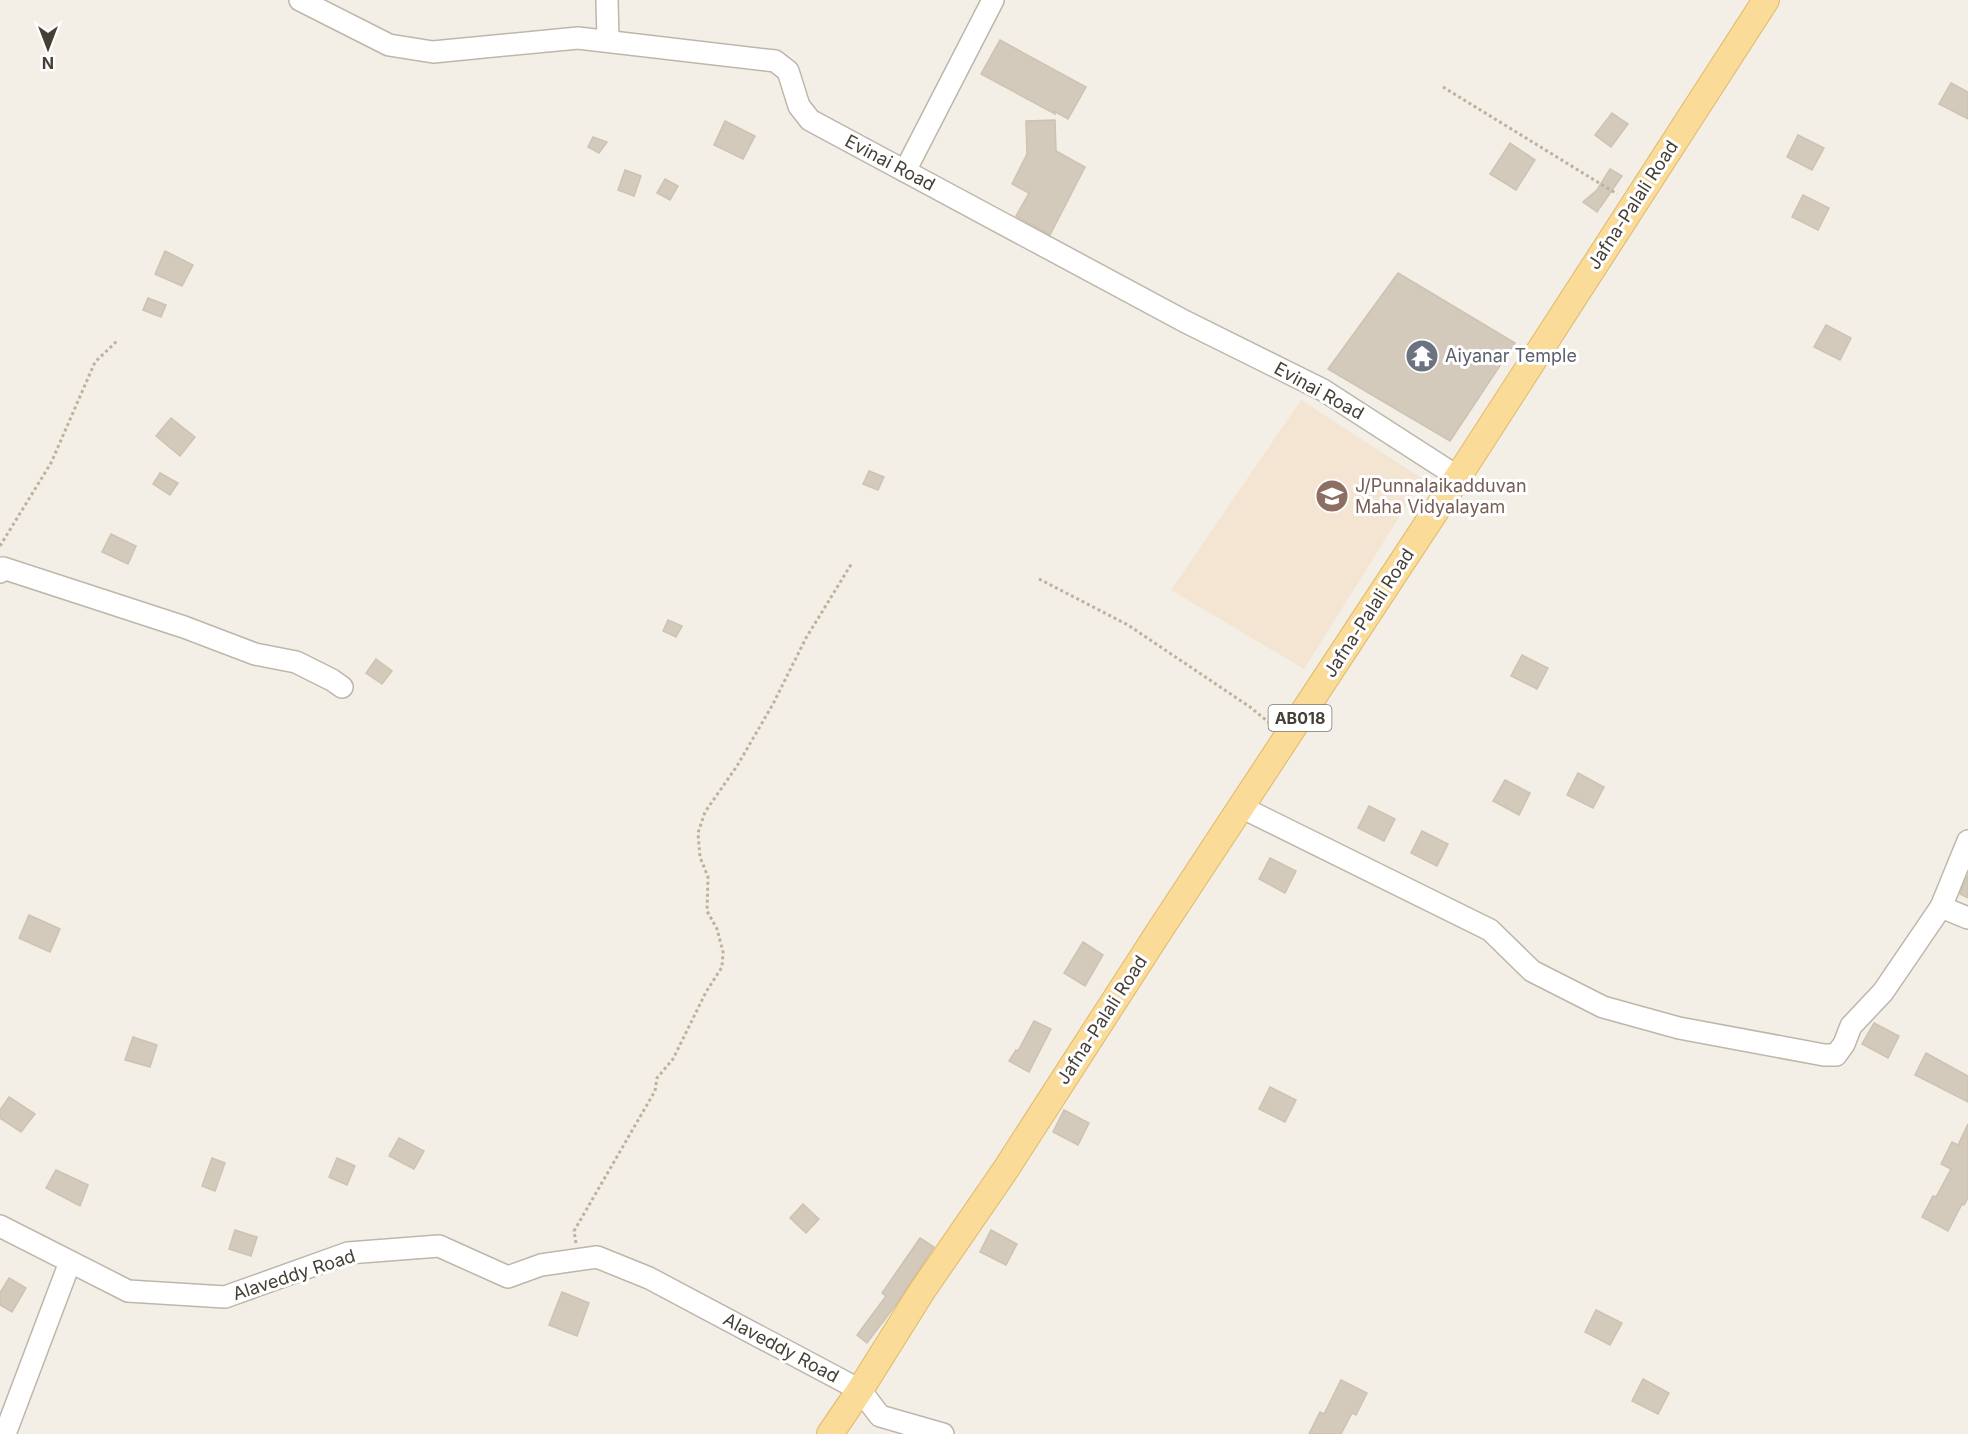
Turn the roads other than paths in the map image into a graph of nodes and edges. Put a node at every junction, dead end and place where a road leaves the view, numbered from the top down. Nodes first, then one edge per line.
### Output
1 (300, 0) edge
2 (607, 0) edge
3 (993, 0) edge
4 (1766, 0) edge
5 (608, 40) junction
6 (905, 171) junction
7 (1458, 477) junction
8 (0, 572) edge
9 (342, 687) dead end
10 (1241, 807) junction
11 (1968, 841) edge
12 (1941, 907) junction
13 (1968, 918) edge
14 (0, 1226) edge
15 (70, 1262) junction
16 (860, 1390) junction
17 (5, 1434) edge
18 (830, 1434) edge
19 (943, 1434) edge

1 - 5 street, Evinai Road
2 - 5 street
3 - 6 street
4 - 7 main road, Jafna-Palali Road / AB018
5 - 6 street, Evinai Road
6 - 7 street, Evinai Road
7 - 10 main road, Jafna-Palali Road / AB018
8 - 9 street
10 - 12 street
10 - 16 main road, Jafna-Palali Road / AB018
11 - 12 street
12 - 13 street
14 - 15 street, Alaveddy Road
15 - 16 street, Alaveddy Road
15 - 17 street
16 - 18 main road, Jafna-Palali Road / AB018
16 - 19 street, Alaveddy Road

